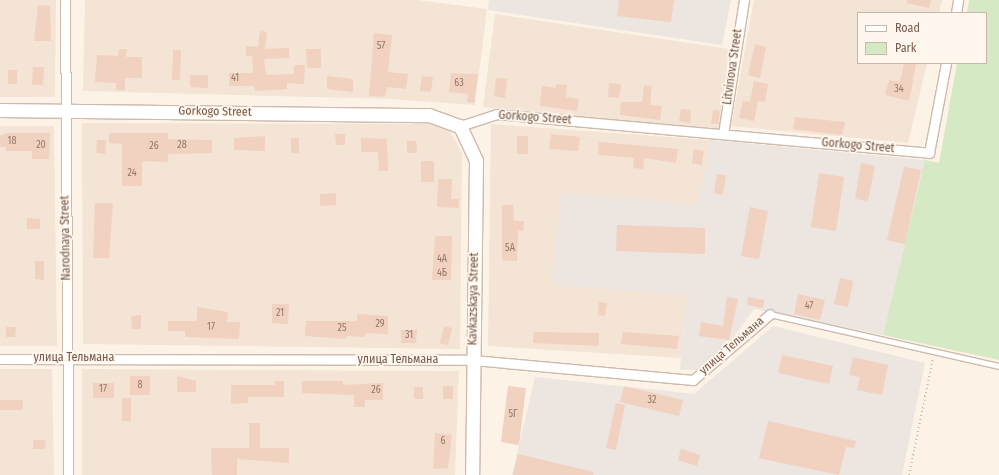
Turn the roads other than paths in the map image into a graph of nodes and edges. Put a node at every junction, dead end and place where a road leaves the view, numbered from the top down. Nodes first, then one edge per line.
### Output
1 (64, 0) edge
2 (744, 0) edge
3 (958, 0) edge
4 (956, 12) edge
5 (946, 64) edge
6 (0, 110) edge
7 (63, 110) junction
8 (460, 126) junction
9 (723, 134) junction
10 (770, 314) joint
11 (69, 358) junction
12 (0, 359) edge
13 (473, 360) junction
14 (999, 366) edge
15 (68, 475) edge
16 (472, 475) edge

1 - 7 street, Narodnaya Street
2 - 9 street, Litvinova Street
3 - 4 street
5 - 9 street, Gorkogo Street
6 - 7 main road, Gorkogo Street
7 - 8 main road, Gorkogo Street
7 - 11 street, Narodnaya Street
8 - 9 street, Gorkogo Street
8 - 13 main road, Kavkazskaya Street
10 - 13 street, улица Тельмана
10 - 14 lane
11 - 12 street, улица Тельмана
11 - 13 street, улица Тельмана
11 - 15 street, Narodnaya Street
13 - 16 main road, Kavkazskaya Street

